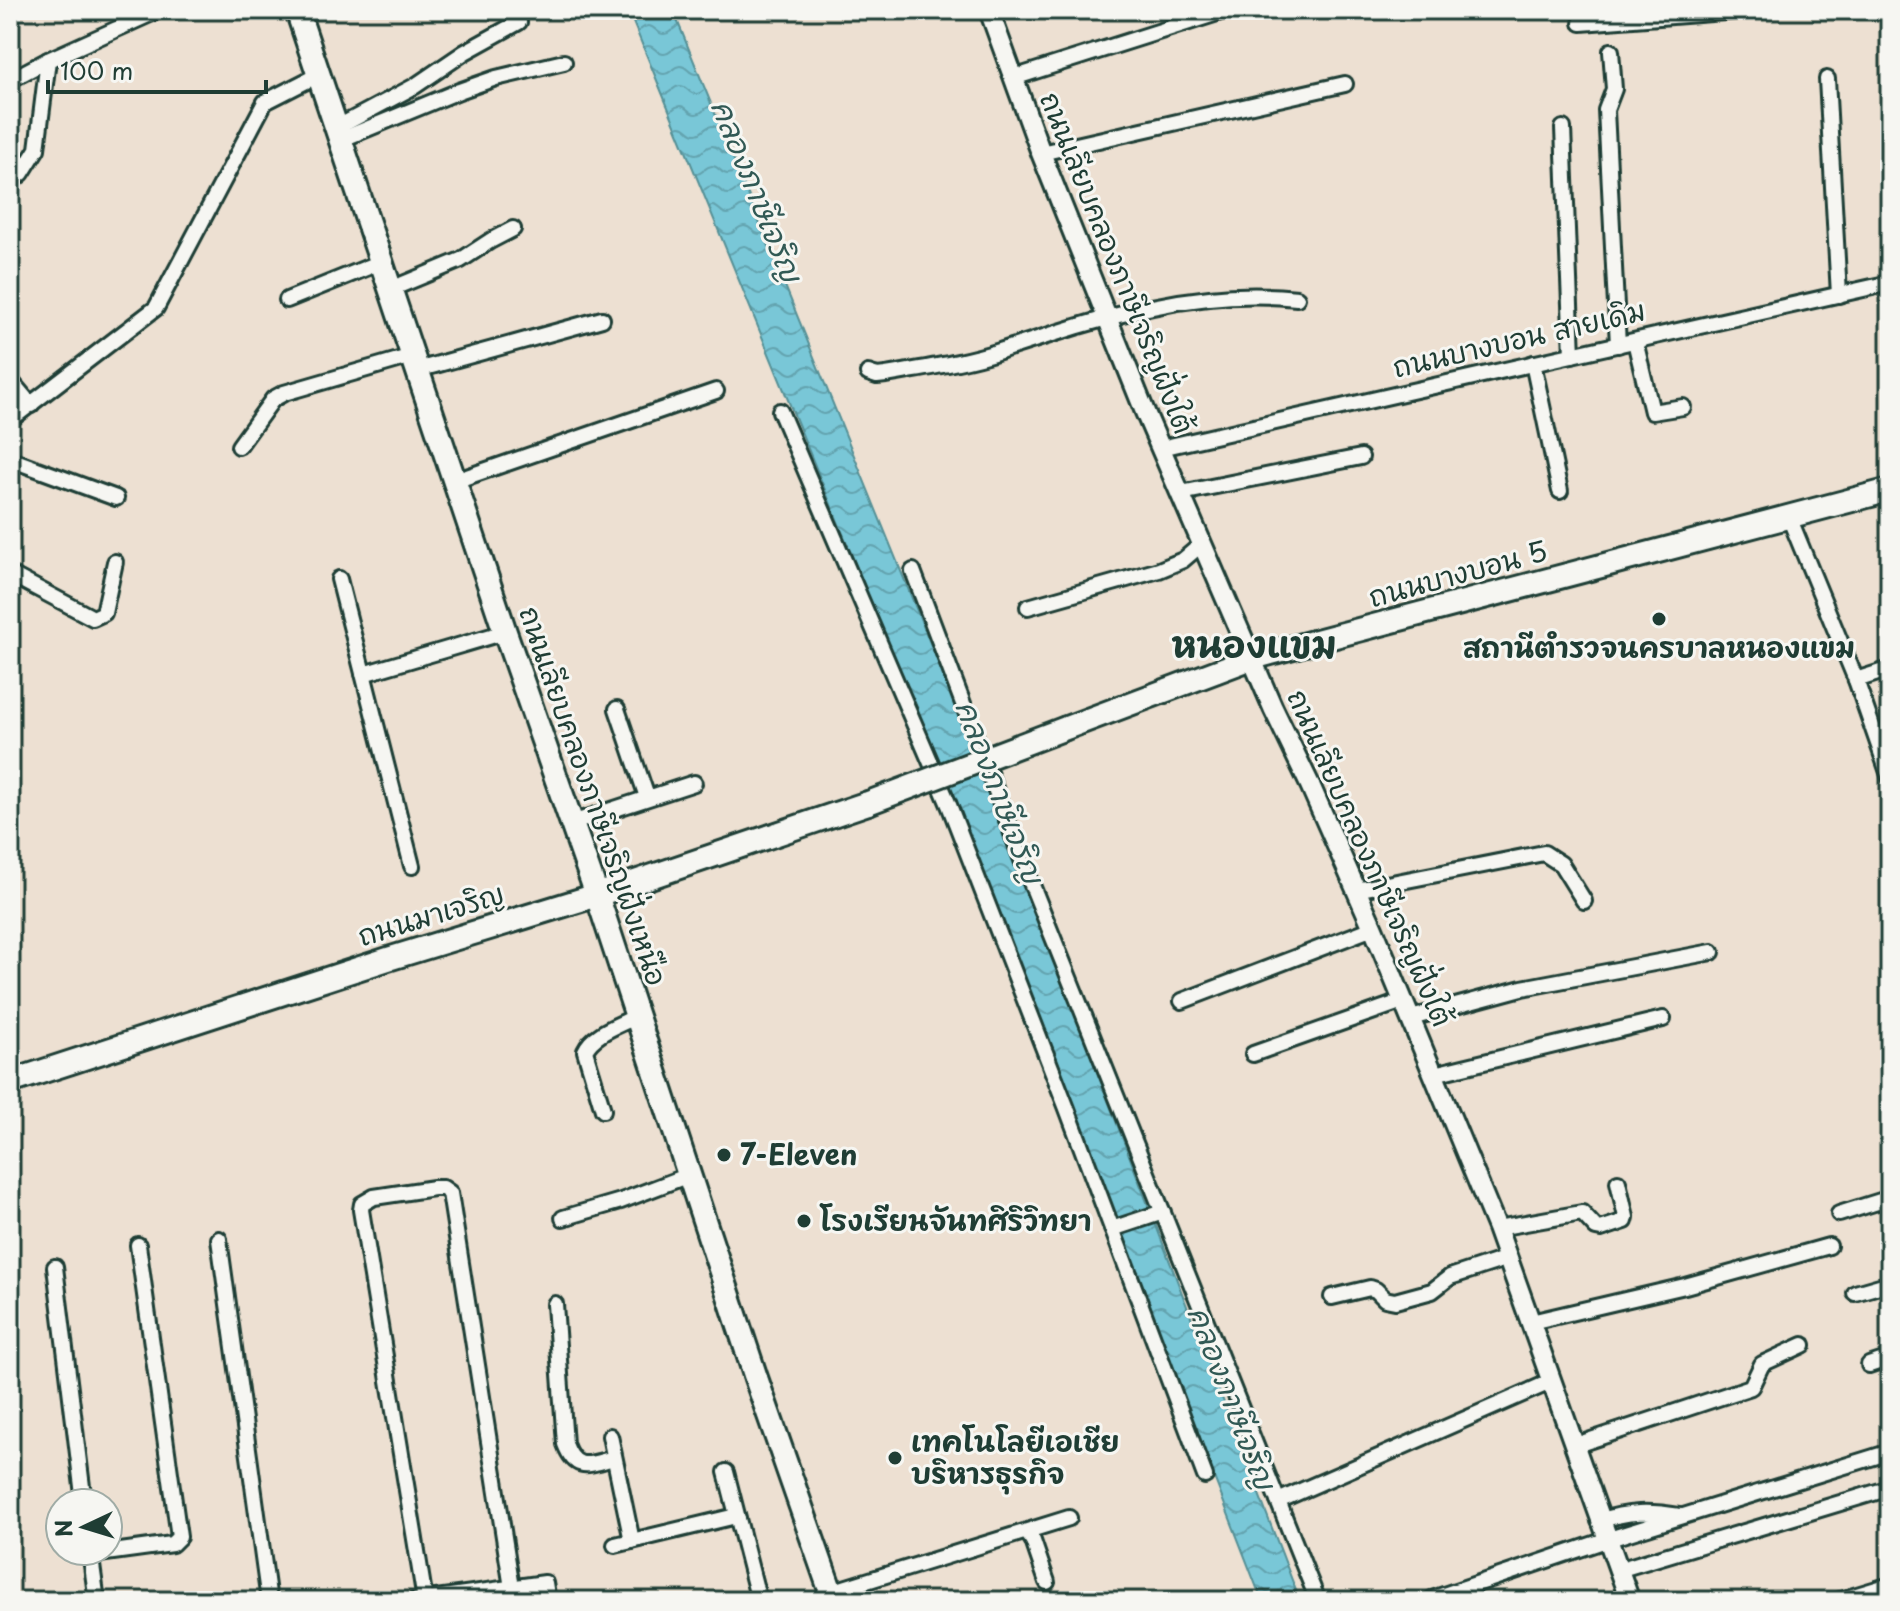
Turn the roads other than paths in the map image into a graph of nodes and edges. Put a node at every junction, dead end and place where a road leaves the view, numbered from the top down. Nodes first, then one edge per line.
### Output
1 (159, 10) edge
2 (989, 10) edge
3 (1227, 10) edge
4 (1751, 10) edge
5 (299, 11) edge
6 (519, 22) dead end
7 (1581, 23) dead end
8 (1611, 51) dead end
9 (48, 60) junction
10 (564, 62) dead end
11 (318, 75) junction
12 (1013, 78) junction
13 (1827, 79) dead end
14 (10, 80) edge
15 (1345, 84) dead end
16 (1563, 128) dead end
17 (338, 134) junction
18 (1041, 153) junction
19 (10, 183) edge
20 (513, 229) dead end
21 (381, 262) junction
22 (1890, 283) edge
23 (391, 289) junction
24 (1839, 295) junction
25 (1297, 298) dead end
26 (287, 300) dead end
27 (1106, 317) junction
28 (602, 319) dead end
29 (1635, 341) junction
30 (1618, 345) junction
31 (1572, 355) junction
32 (415, 363) junction
33 (1533, 363) junction
34 (868, 373) dead end
35 (10, 380) edge
36 (716, 391) dead end
37 (31, 405) junction
38 (1683, 407) dead end
39 (780, 411) dead end
40 (10, 420) edge
41 (239, 446) dead end
42 (1161, 448) junction
43 (1361, 457) dead end
44 (10, 459) edge
45 (455, 481) junction
46 (1890, 490) edge
47 (1560, 491) dead end
48 (1181, 493) junction
49 (116, 498) dead end
50 (1789, 517) junction
51 (1203, 543) junction
52 (115, 562) dead end
53 (913, 571) dead end
54 (10, 574) edge
55 (339, 579) dead end
56 (1028, 607) dead end
57 (505, 632) junction
58 (1252, 658) junction
59 (1890, 669) edge
60 (363, 674) junction
61 (1856, 680) junction
62 (617, 709) dead end
63 (1890, 778) edge
64 (694, 783) dead end
65 (647, 797) junction
66 (868, 803) joint
67 (572, 823) junction
68 (412, 866) dead end
69 (1356, 890) junction
70 (597, 895) junction
71 (1584, 901) dead end
72 (1373, 928) junction
73 (1712, 952) dead end
74 (1182, 1001) dead end
75 (1407, 1009) junction
76 (637, 1016) junction
77 (1663, 1019) dead end
78 (1253, 1054) dead end
79 (1434, 1074) junction
80 (10, 1082) edge
81 (603, 1110) dead end
82 (689, 1175) junction
83 (1618, 1182) dead end
84 (1890, 1198) edge
85 (1159, 1213) junction
86 (1839, 1214) dead end
87 (563, 1218) dead end
88 (1114, 1228) junction
89 (1497, 1228) junction
90 (219, 1239) dead end
91 (138, 1245) dead end
92 (1829, 1246) dead end
93 (1508, 1258) junction
94 (55, 1267) dead end
95 (1890, 1283) edge
96 (1855, 1293) dead end
97 (1332, 1297) dead end
98 (555, 1304) dead end
99 (1531, 1322) junction
100 (1803, 1345) dead end
101 (1890, 1358) edge
102 (1869, 1365) dead end
103 (1550, 1382) junction
104 (610, 1436) dead end
105 (1573, 1446) junction
106 (1890, 1452) edge
107 (614, 1458) junction
108 (726, 1472) dead end
109 (1205, 1476) dead end
110 (82, 1487) edge
111 (1890, 1488) edge
112 (1278, 1501) junction
113 (736, 1516) junction
114 (1684, 1517) junction
115 (1069, 1518) dead end
116 (1599, 1521) junction
117 (1027, 1532) junction
118 (1606, 1540) junction
119 (632, 1541) junction
120 (615, 1545) dead end
121 (124, 1549) edge
122 (92, 1567) edge
123 (1618, 1570) junction
124 (1047, 1582) dead end
125 (1890, 1585) edge
126 (512, 1588) junction
127 (832, 1596) edge
128 (461, 1598) edge
129 (1432, 1599) edge
130 (419, 1600) edge
131 (97, 1601) edge
132 (269, 1601) edge
133 (548, 1601) edge
134 (759, 1601) edge
135 (1318, 1601) edge
136 (1630, 1601) edge
137 (1837, 1601) edge

1 - 9 street
2 - 12 street, ถนนเลียบคลองภาษีเจริญฝั่งใต้
3 - 12 street
4 - 7 street
5 - 11 main road, ถนนเลียบคลองภาษีเจริญฝั่งเหนือ
6 - 17 street
8 - 30 street
9 - 14 street
9 - 19 street
10 - 17 street
11 - 17 main road, ถนนเลียบคลองภาษีเจริญฝั่งเหนือ
11 - 37 street
12 - 18 street, ถนนเลียบคลองภาษีเจริญฝั่งใต้
13 - 24 street
15 - 18 street
16 - 31 street
17 - 21 main road, ถนนเลียบคลองภาษีเจริญฝั่งเหนือ
18 - 27 street, ถนนเลียบคลองภาษีเจริญฝั่งใต้
20 - 23 street
21 - 23 main road, ถนนเลียบคลองภาษีเจริญฝั่งเหนือ
21 - 26 street
22 - 24 street, ถนนบางบอน สายเดิม
23 - 32 main road, ถนนเลียบคลองภาษีเจริญฝั่งเหนือ
24 - 29 street, ถนนบางบอน สายเดิม
25 - 27 street
27 - 34 street
27 - 42 street, ถนนเลียบคลองภาษีเจริญฝั่งใต้
28 - 32 street
29 - 30 street, ถนนบางบอน สายเดิม
29 - 38 street
30 - 31 street, ถนนบางบอน สายเดิม
31 - 33 street, ถนนบางบอน สายเดิม
32 - 41 street
32 - 45 main road, ถนนเลียบคลองภาษีเจริญฝั่งเหนือ
33 - 42 street, ถนนบางบอน สายเดิม
33 - 47 street
35 - 37 street
36 - 45 street
37 - 40 street
39 - 88 street
42 - 48 street, ถนนเลียบคลองภาษีเจริญฝั่งใต้
43 - 48 street
44 - 49 street
45 - 57 main road, ถนนเลียบคลองภาษีเจริญฝั่งเหนือ
46 - 50 main road, ถนนบางบอน 5
48 - 51 street, ถนนเลียบคลองภาษีเจริญฝั่งใต้
50 - 58 main road, ถนนบางบอน 5
50 - 61 street
51 - 56 street
51 - 58 street, ถนนเลียบคลองภาษีเจริญฝั่งใต้
52 - 54 street
53 - 85 street
55 - 60 street
57 - 60 street
57 - 67 main road, ถนนเลียบคลองภาษีเจริญฝั่งเหนือ
58 - 66 main road, ถนนบางบอน 5, bridge
58 - 69 street, ถนนเลียบคลองภาษีเจริญฝั่งใต้
59 - 61 street
60 - 68 street
61 - 63 street
62 - 65 street
64 - 65 street
65 - 67 street
66 - 70 main road, ถนนมาเจริญ
67 - 70 main road, ถนนเลียบคลองภาษีเจริญฝั่งเหนือ
69 - 71 street
69 - 72 street, ถนนเลียบคลองภาษีเจริญฝั่งใต้
70 - 76 main road, ถนนเลียบคลองภาษีเจริญฝั่งเหนือ
70 - 80 main road, ถนนมาเจริญ
72 - 74 street
72 - 75 street, ถนนเลียบคลองภาษีเจริญฝั่งใต้
73 - 75 street
75 - 78 street
75 - 79 street, ถนนเลียบคลองภาษีเจริญฝั่งใต้
76 - 81 street
76 - 82 main road, ถนนเลียบคลองภาษีเจริญฝั่งเหนือ
77 - 79 street
79 - 89 street, ถนนเลียบคลองภาษีเจริญฝั่งใต้
82 - 87 street
82 - 127 main road, ถนนเลียบคลองภาษีเจริญฝั่งเหนือ
83 - 89 street
84 - 86 street
85 - 88 street
85 - 112 street
88 - 109 street
89 - 93 street, ถนนเลียบคลองภาษีเจริญฝั่งใต้
90 - 132 street
91 - 121 street
92 - 99 street
93 - 97 street
93 - 99 street, ถนนเลียบคลองภาษีเจริญฝั่งใต้
94 - 110 street
95 - 96 street
98 - 107 street
99 - 103 street, ถนนเลียบคลองภาษีเจริญฝั่งใต้
100 - 105 street
101 - 102 street
103 - 105 street, ถนนเลียบคลองภาษีเจริญฝั่งใต้
103 - 112 street
104 - 107 street
105 - 116 street, ถนนเลียบคลองภาษีเจริญฝั่งใต้
106 - 114 street
107 - 119 street
108 - 113 street
111 - 123 street
112 - 135 street
113 - 119 street
113 - 134 street
114 - 116 street
114 - 118 street
115 - 117 street
116 - 118 street, ถนนเลียบคลองภาษีเจริญฝั่งใต้
117 - 124 street
117 - 127 street
118 - 123 street, ถนนเลียบคลองภาษีเจริญฝั่งใต้
118 - 129 street
119 - 120 street
122 - 131 street
123 - 136 street, ถนนเลียบคลองภาษีเจริญฝั่งใต้
125 - 137 street
126 - 128 street
126 - 130 street
126 - 133 street
128 - 130 street

